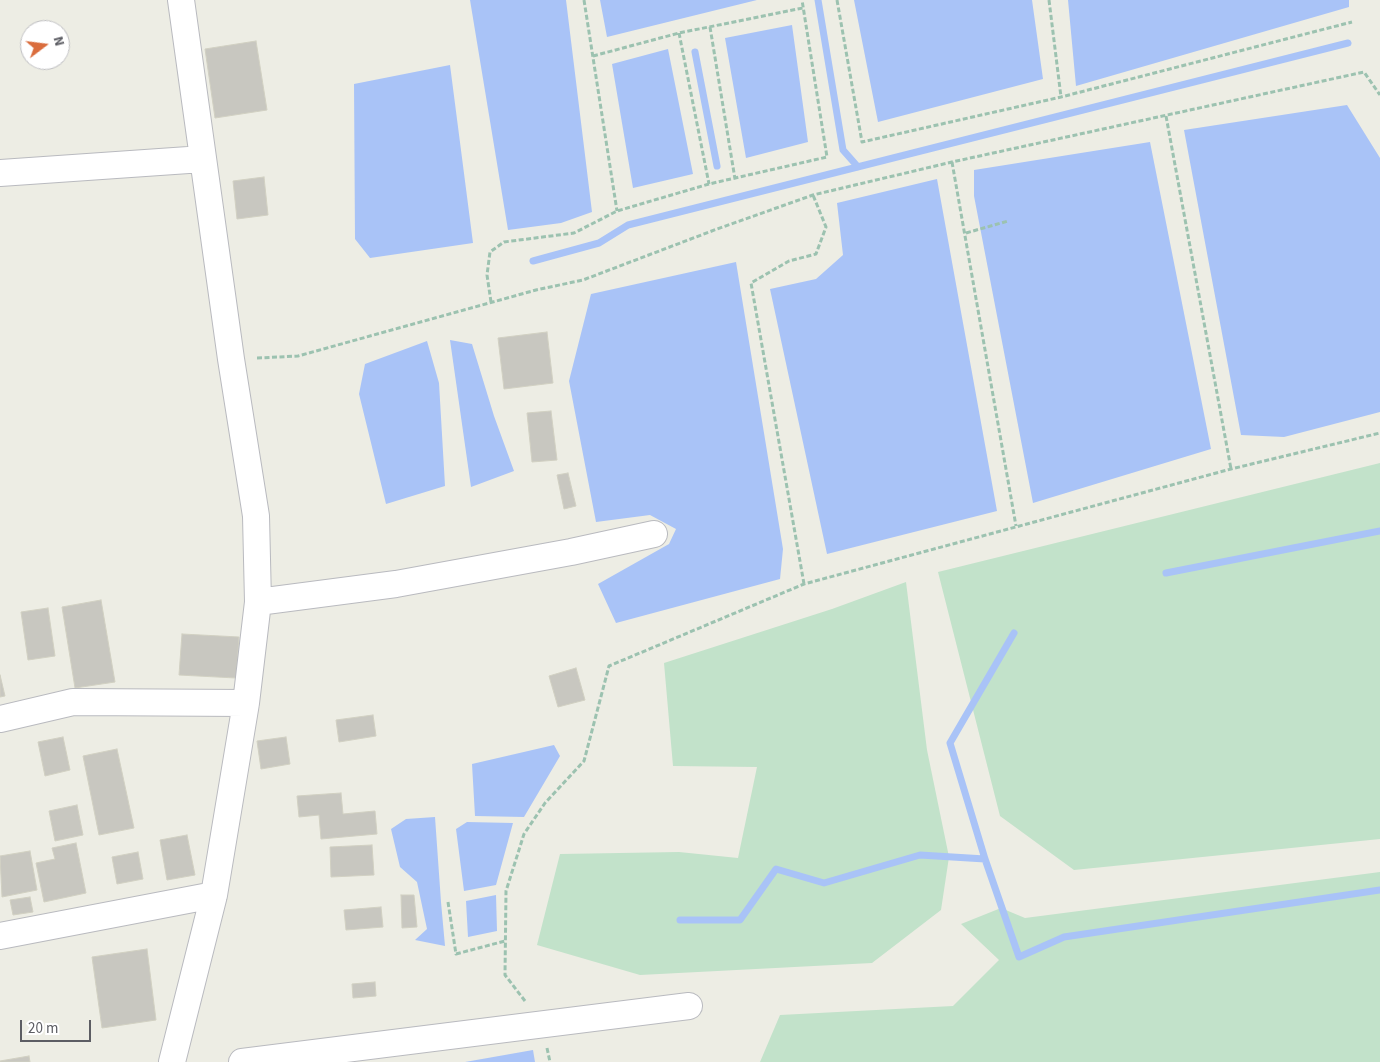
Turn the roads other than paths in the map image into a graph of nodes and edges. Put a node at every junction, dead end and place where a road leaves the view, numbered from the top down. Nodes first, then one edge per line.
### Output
1 (181, 0) edge
2 (203, 159) junction
3 (0, 173) edge
4 (654, 534) dead end
5 (258, 602) junction
6 (246, 703) junction
7 (0, 719) edge
8 (214, 895) junction
9 (0, 936) edge
10 (690, 1006) dead end
11 (172, 1062) edge
12 (242, 1062) edge

1 - 2 street
2 - 3 street
2 - 5 street
4 - 5 street
5 - 6 street
6 - 7 street
6 - 8 street
8 - 9 street
8 - 11 street
10 - 12 street

